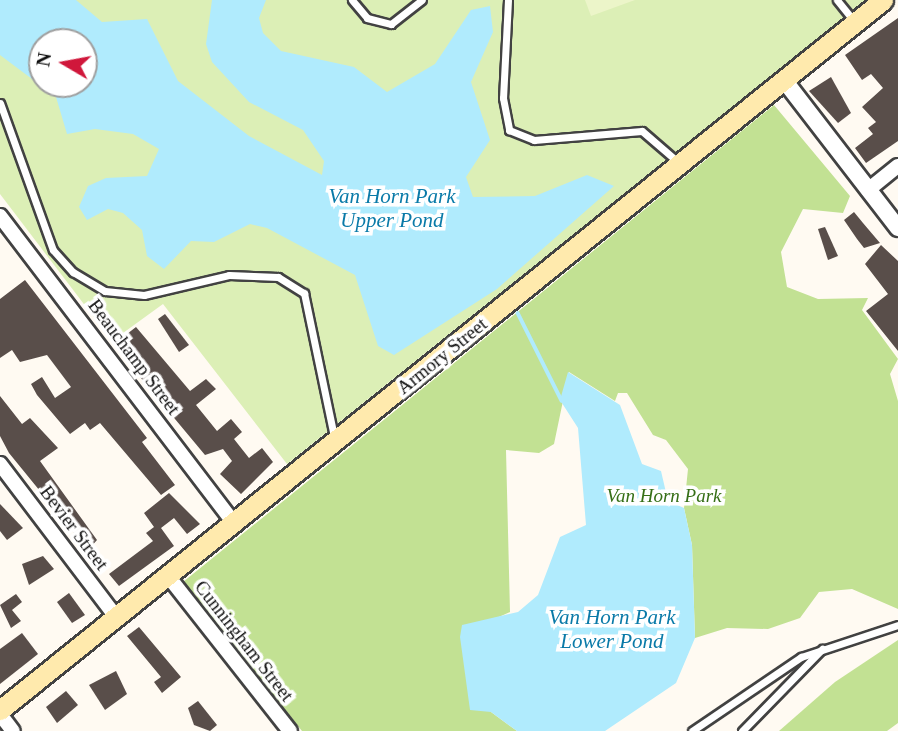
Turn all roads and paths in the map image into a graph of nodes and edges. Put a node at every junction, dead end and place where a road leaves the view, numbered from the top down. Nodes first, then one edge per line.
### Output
1 (352, 0) edge
2 (422, 0) edge
3 (508, 0) edge
4 (837, 0) edge
5 (875, 2) edge
6 (855, 22) junction
7 (783, 80) junction
8 (0, 103) edge
9 (680, 164) junction
10 (898, 166) edge
11 (868, 190) junction
12 (0, 216) edge
13 (898, 228) edge
14 (335, 441) junction
15 (0, 464) edge
16 (234, 523) junction
17 (167, 576) junction
18 (116, 617) junction
19 (898, 625) edge
20 (822, 649) junction
21 (0, 712) edge
22 (13, 731) edge
23 (290, 731) edge
24 (692, 731) edge
25 (742, 731) edge

1 - 2 lane
3 - 9 lane
4 - 6 lane
5 - 6 main road, Armory Street
6 - 7 main road, Armory Street
7 - 9 main road, Armory Street
7 - 11 street
8 - 14 lane
9 - 14 main road, Armory Street
10 - 11 street
11 - 13 street
12 - 16 street, Beauchamp Street
14 - 16 main road, Armory Street
15 - 18 street, Bevier Street
16 - 17 main road, Armory Street
17 - 18 main road, Armory Street
17 - 23 street, Cunningham Street
18 - 21 main road, Armory Street
19 - 20 lane
20 - 24 lane
20 - 25 lane
21 - 22 street

